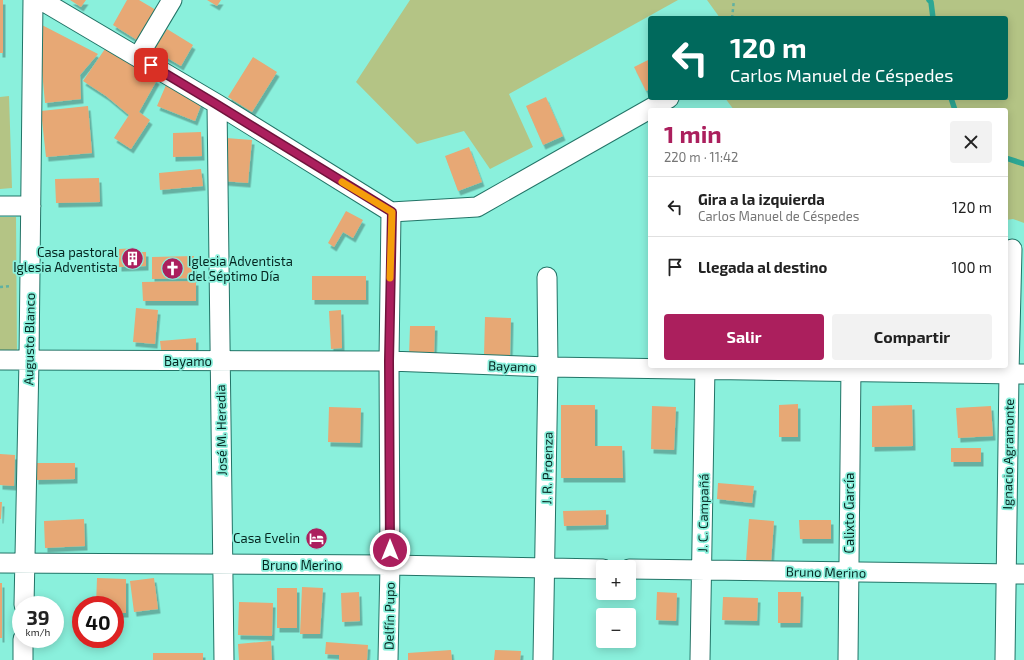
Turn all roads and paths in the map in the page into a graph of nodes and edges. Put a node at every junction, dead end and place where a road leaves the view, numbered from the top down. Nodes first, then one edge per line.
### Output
1 (33, 0) edge
2 (41, 0) edge
3 (172, 0) edge
4 (734, 0) edge
5 (732, 16) edge
6 (138, 57) junction
7 (665, 100) edge
8 (216, 104) junction
9 (651, 108) edge
10 (648, 110) edge
11 (0, 206) edge
12 (31, 206) junction
13 (392, 212) junction
14 (1012, 249) dead end
15 (547, 277) dead end
16 (0, 360) edge
17 (30, 360) junction
18 (220, 361) junction
19 (389, 361) junction
20 (548, 368) junction
21 (705, 368) edge
22 (851, 369) edge
23 (1016, 374) edge
24 (0, 563) edge
25 (25, 563) junction
26 (223, 564) junction
27 (390, 565) junction
28 (545, 568) junction
29 (596, 569) edge
30 (636, 569) edge
31 (702, 570) junction
32 (849, 572) junction
33 (1015, 574) edge
34 (24, 596) edge
35 (23, 648) edge
36 (23, 660) edge
37 (224, 660) edge
38 (388, 660) edge
39 (543, 660) edge
40 (700, 660) edge
41 (848, 660) edge
42 (1005, 660) edge

1 - 12 street, Augusto Blanco
2 - 6 street
3 - 6 street
4 - 5 path
6 - 8 street
7 - 9 street
8 - 13 street
8 - 18 street, José M. Heredia
10 - 13 street
11 - 12 street
12 - 17 street, Augusto Blanco
13 - 19 street, Delfín Pupo
14 - 23 street, Ignacio Agramonte
15 - 20 street, J. R. Proenza
16 - 17 street, Bayamo
17 - 18 street, Bayamo
17 - 25 street, Augusto Blanco
18 - 19 street, Bayamo
18 - 26 street, José M. Heredia
19 - 20 street, Bayamo
19 - 27 street, Delfín Pupo
20 - 21 street, Bayamo
20 - 28 street, J. R. Proenza
21 - 22 street, Bayamo
21 - 31 street, J. C. Campañá
22 - 23 street, Bayamo
22 - 32 street, Calixto García
23 - 33 street, Ignacio Agramonte
24 - 25 street, Bruno Merino
25 - 26 street, Bruno Merino
25 - 34 street, Augusto Blanco
26 - 27 street, Bruno Merino
26 - 37 street, José M. Heredia
27 - 28 street, Bruno Merino
27 - 38 street, Delfín Pupo
28 - 29 street, Bruno Merino
28 - 39 street, J. R. Proenza
30 - 31 street, Bruno Merino
31 - 32 street, Bruno Merino
31 - 40 street, J. C. Campañá
32 - 33 street, Bruno Merino
32 - 41 street, Calixto García
33 - 42 street, Ignacio Agramonte
35 - 36 street

